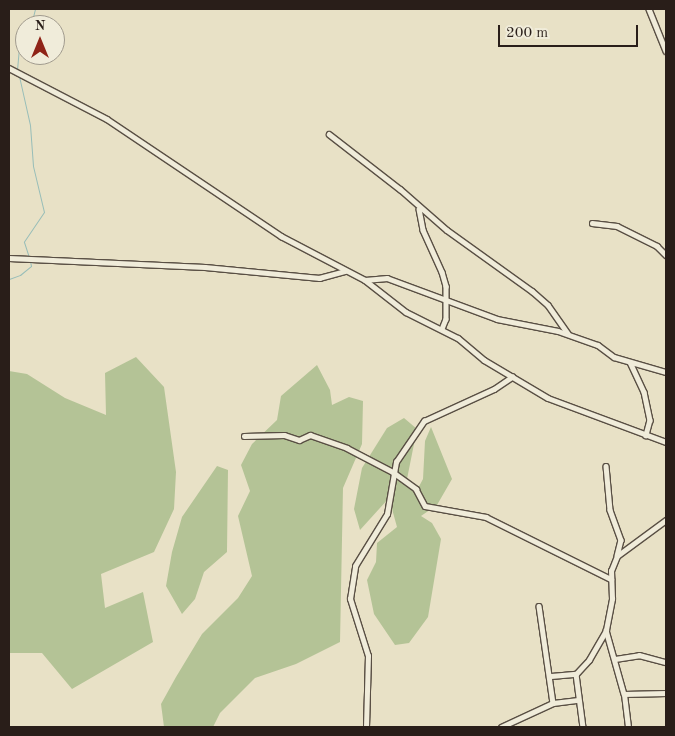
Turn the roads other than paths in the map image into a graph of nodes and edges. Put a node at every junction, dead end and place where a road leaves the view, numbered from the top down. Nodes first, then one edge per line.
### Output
1 (649, 9) edge
2 (666, 51) edge
3 (9, 68) edge
4 (329, 134) dead end
5 (419, 208) junction
6 (592, 223) dead end
7 (666, 255) edge
8 (9, 258) edge
9 (345, 271) junction
10 (365, 280) junction
11 (447, 301) junction
12 (442, 329) junction
13 (569, 335) junction
14 (630, 362) junction
15 (666, 372) edge
16 (512, 377) junction
17 (646, 435) junction
18 (244, 436) dead end
19 (666, 442) edge
20 (606, 466) dead end
21 (393, 472) junction
22 (666, 520) edge
23 (617, 556) junction
24 (611, 579) junction
25 (539, 606) dead end
26 (606, 630) junction
27 (615, 658) junction
28 (666, 662) edge
29 (576, 674) junction
30 (551, 676) junction
31 (666, 693) edge
32 (624, 694) junction
33 (578, 700) junction
34 (553, 703) junction
35 (366, 727) edge
36 (500, 727) edge
37 (583, 727) edge
38 (628, 727) edge

1 - 2 street
3 - 9 street
4 - 5 street
5 - 11 street
5 - 13 street
6 - 7 street
8 - 9 street
9 - 10 street
10 - 11 street
10 - 12 street
11 - 12 street
11 - 13 street
12 - 16 street
13 - 14 street
14 - 15 street
14 - 17 street
16 - 17 street
16 - 21 street
17 - 19 street
18 - 21 street
20 - 23 street
21 - 24 street
21 - 35 street
22 - 23 street
23 - 24 street
24 - 26 street
25 - 30 street
26 - 27 street
26 - 29 street
27 - 28 street
27 - 32 street
29 - 30 street
29 - 33 street
30 - 34 street
31 - 32 street
32 - 38 street
33 - 34 street
33 - 37 street
34 - 36 street

